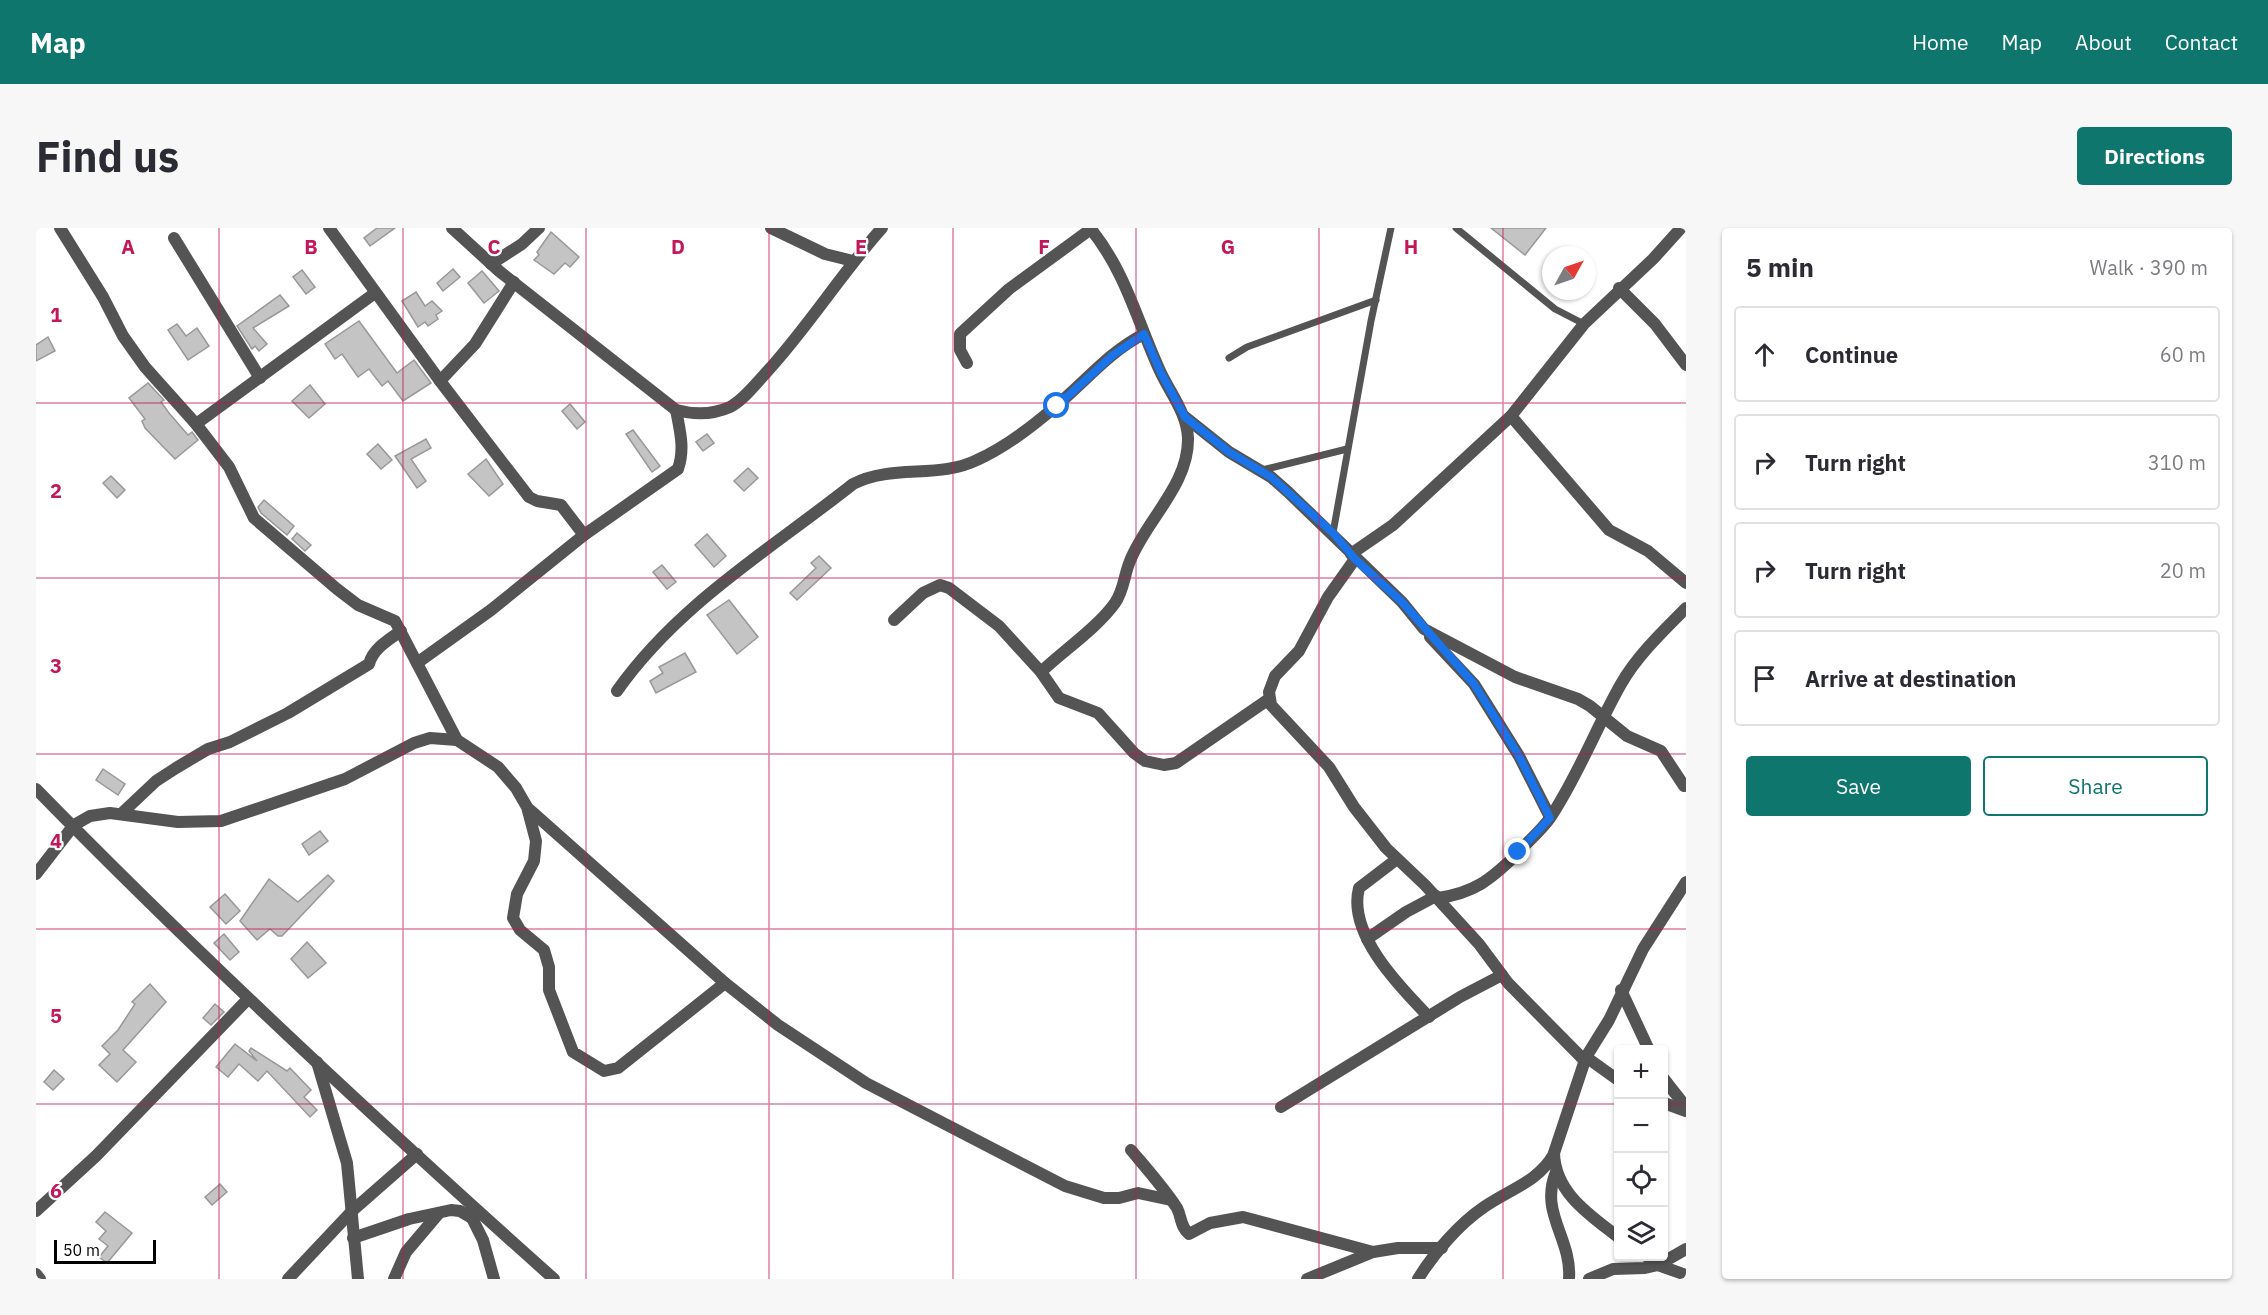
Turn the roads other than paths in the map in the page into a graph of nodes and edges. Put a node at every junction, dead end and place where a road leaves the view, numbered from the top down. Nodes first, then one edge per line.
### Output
1 (60, 228) edge
2 (328, 228) edge
3 (452, 228) edge
4 (539, 228) edge
5 (771, 228) edge
6 (882, 228) edge
7 (1392, 228) edge
8 (1456, 228) edge
9 (1681, 228) edge
10 (1091, 229) edge
11 (174, 238) dead end
12 (853, 261) junction
13 (491, 264) junction
14 (514, 282) junction
15 (1619, 288) junction
16 (375, 293) junction
17 (1376, 300) junction
18 (1584, 324) junction
19 (1144, 334) junction
20 (1229, 358) dead end
21 (967, 363) dead end
22 (1686, 365) edge
23 (260, 378) junction
24 (440, 381) junction
25 (676, 410) junction
26 (1511, 416) junction
27 (1185, 417) junction
28 (196, 424) junction
29 (1347, 449) junction
30 (1259, 470) junction
31 (1333, 533) junction
32 (584, 535) junction
33 (1353, 556) junction
34 (1686, 583) edge
35 (1686, 608) edge
36 (894, 620) dead end
37 (1424, 629) junction
38 (401, 631) junction
39 (417, 663) junction
40 (1041, 672) junction
41 (617, 691) dead end
42 (1269, 699) junction
43 (1604, 717) junction
44 (457, 740) junction
45 (1684, 786) dead end
46 (36, 789) edge
47 (527, 807) junction
48 (121, 814) junction
49 (1550, 818) junction
50 (74, 825) junction
51 (1397, 859) junction
52 (36, 874) edge
53 (1686, 882) edge
54 (1437, 897) junction
55 (1367, 939) junction
56 (1502, 975) junction
57 (725, 983) junction
58 (1621, 990) junction
59 (248, 999) junction
60 (1429, 1017) junction
61 (1647, 1045) edge
62 (1586, 1059) junction
63 (318, 1062) junction
64 (1614, 1077) edge
65 (1668, 1084) edge
66 (1668, 1104) edge
67 (1281, 1107) dead end
68 (1686, 1109) edge
69 (1131, 1150) dead end
70 (1554, 1153) junction
71 (417, 1154) junction
72 (1556, 1172) junction
73 (1171, 1200) junction
74 (36, 1211) edge
75 (352, 1211) junction
76 (440, 1212) junction
77 (476, 1215) junction
78 (1614, 1234) edge
79 (353, 1238) junction
80 (1442, 1248) junction
81 (1686, 1249) edge
82 (1373, 1252) junction
83 (1652, 1261) edge
84 (1658, 1265) junction
85 (36, 1274) edge
86 (1686, 1275) edge
87 (40, 1279) edge
88 (288, 1279) edge
89 (358, 1279) edge
90 (394, 1279) edge
91 (494, 1279) edge
92 (554, 1279) edge
93 (1307, 1279) edge
94 (1418, 1279) edge
95 (1569, 1279) edge
96 (1589, 1279) edge

1 - 28 street
2 - 16 street
3 - 13 street
4 - 13 street
5 - 12 street
6 - 12 street
7 - 17 lane
8 - 18 lane
9 - 15 street
10 - 19 street
10 - 21 street
11 - 23 street
12 - 25 street
13 - 14 street
14 - 24 street
14 - 25 street
15 - 18 street
15 - 22 street
16 - 23 street
16 - 24 street
17 - 20 lane
17 - 29 lane
18 - 26 street
19 - 27 street
19 - 41 street
23 - 28 street
24 - 32 street
25 - 32 street
26 - 33 street
26 - 34 street
27 - 30 street
27 - 40 street
28 - 38 street
29 - 30 lane
29 - 31 lane
30 - 31 street
31 - 33 street
32 - 39 street
33 - 37 street
33 - 42 street
35 - 43 street
36 - 40 street
37 - 43 street
37 - 49 street
38 - 39 street
38 - 48 street
39 - 44 street
40 - 42 street
42 - 51 street
43 - 45 street
43 - 49 street
44 - 47 street
44 - 48 street
46 - 50 street
47 - 57 street
47 - 57 street
48 - 50 street
49 - 54 street
50 - 52 street
50 - 59 street
51 - 54 street
51 - 55 street
53 - 58 street
54 - 55 street
54 - 56 street
55 - 60 street
56 - 60 street
56 - 62 street
57 - 73 street
58 - 61 street
58 - 62 street
59 - 63 street
59 - 74 street
60 - 67 street
62 - 64 street
62 - 70 street
63 - 71 street
63 - 75 street
65 - 68 street
66 - 68 street
69 - 73 street
70 - 72 street
70 - 80 street
71 - 75 street
71 - 77 street
72 - 78 street
72 - 95 street
73 - 82 street
75 - 79 street
75 - 88 street
76 - 77 street
76 - 79 street
76 - 90 street
77 - 91 street
77 - 92 street
79 - 89 street
80 - 82 street
80 - 94 street
81 - 84 street
82 - 93 street
83 - 84 street
84 - 86 street
84 - 96 street
85 - 87 street

